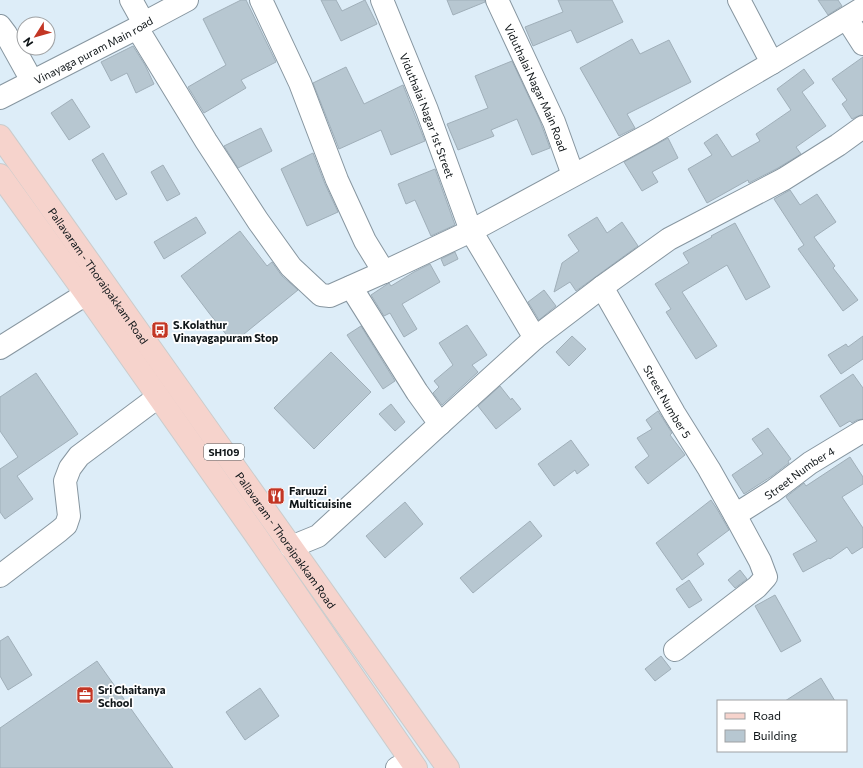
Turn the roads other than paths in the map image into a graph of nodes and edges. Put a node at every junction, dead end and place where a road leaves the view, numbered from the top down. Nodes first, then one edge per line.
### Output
1 (131, 0) edge
2 (187, 0) edge
3 (261, 0) edge
4 (382, 0) edge
5 (497, 0) edge
6 (739, 0) edge
7 (855, 14) edge
8 (0, 26) edge
9 (139, 26) junction
10 (863, 44) edge
11 (772, 64) junction
12 (32, 81) junction
13 (0, 98) edge
14 (863, 127) edge
15 (0, 136) edge
16 (0, 175) edge
17 (573, 176) junction
18 (471, 231) junction
19 (384, 272) junction
20 (602, 286) junction
21 (351, 287) junction
22 (86, 294) junction
23 (535, 338) junction
24 (0, 348) edge
25 (158, 397) junction
26 (440, 424) junction
27 (863, 431) edge
28 (735, 515) junction
29 (274, 522) junction
30 (255, 534) junction
31 (291, 547) junction
32 (0, 576) edge
33 (674, 650) dead end
34 (407, 766) edge
35 (448, 768) edge

1 - 9 street
2 - 9 street, Vinayaga puram Main road
3 - 19 street
4 - 18 street, Viduthalai Nagar 1st Street
5 - 17 street, Viduthalai Nagar Main Road
6 - 11 street
7 - 10 street
7 - 11 street
8 - 12 street
9 - 12 street, Vinayaga puram Main road
9 - 21 street
11 - 17 street
12 - 13 street, Vinayaga puram Main road
14 - 20 street
15 - 29 main road, Pallavaram - Thoraipakkam Road / SH109
16 - 22 main road, Pallavaram - Thoraipakkam Road / SH109
17 - 18 street
18 - 19 street
18 - 23 street, Viduthalai Nagar 1st Street
19 - 21 street
20 - 23 street
20 - 28 street, Street Number 5
21 - 26 street
22 - 24 street
22 - 25 main road, Pallavaram - Thoraipakkam Road / SH109
23 - 26 street
25 - 30 main road, Pallavaram - Thoraipakkam Road / SH109
25 - 32 street
26 - 31 street
27 - 28 street, Street Number 4
28 - 33 street, Street Number 5
29 - 30 main road
29 - 31 main road, Pallavaram - Thoraipakkam Road / SH109
30 - 34 main road, Pallavaram - Thoraipakkam Road / SH109
31 - 35 main road, Pallavaram - Thoraipakkam Road / SH109

